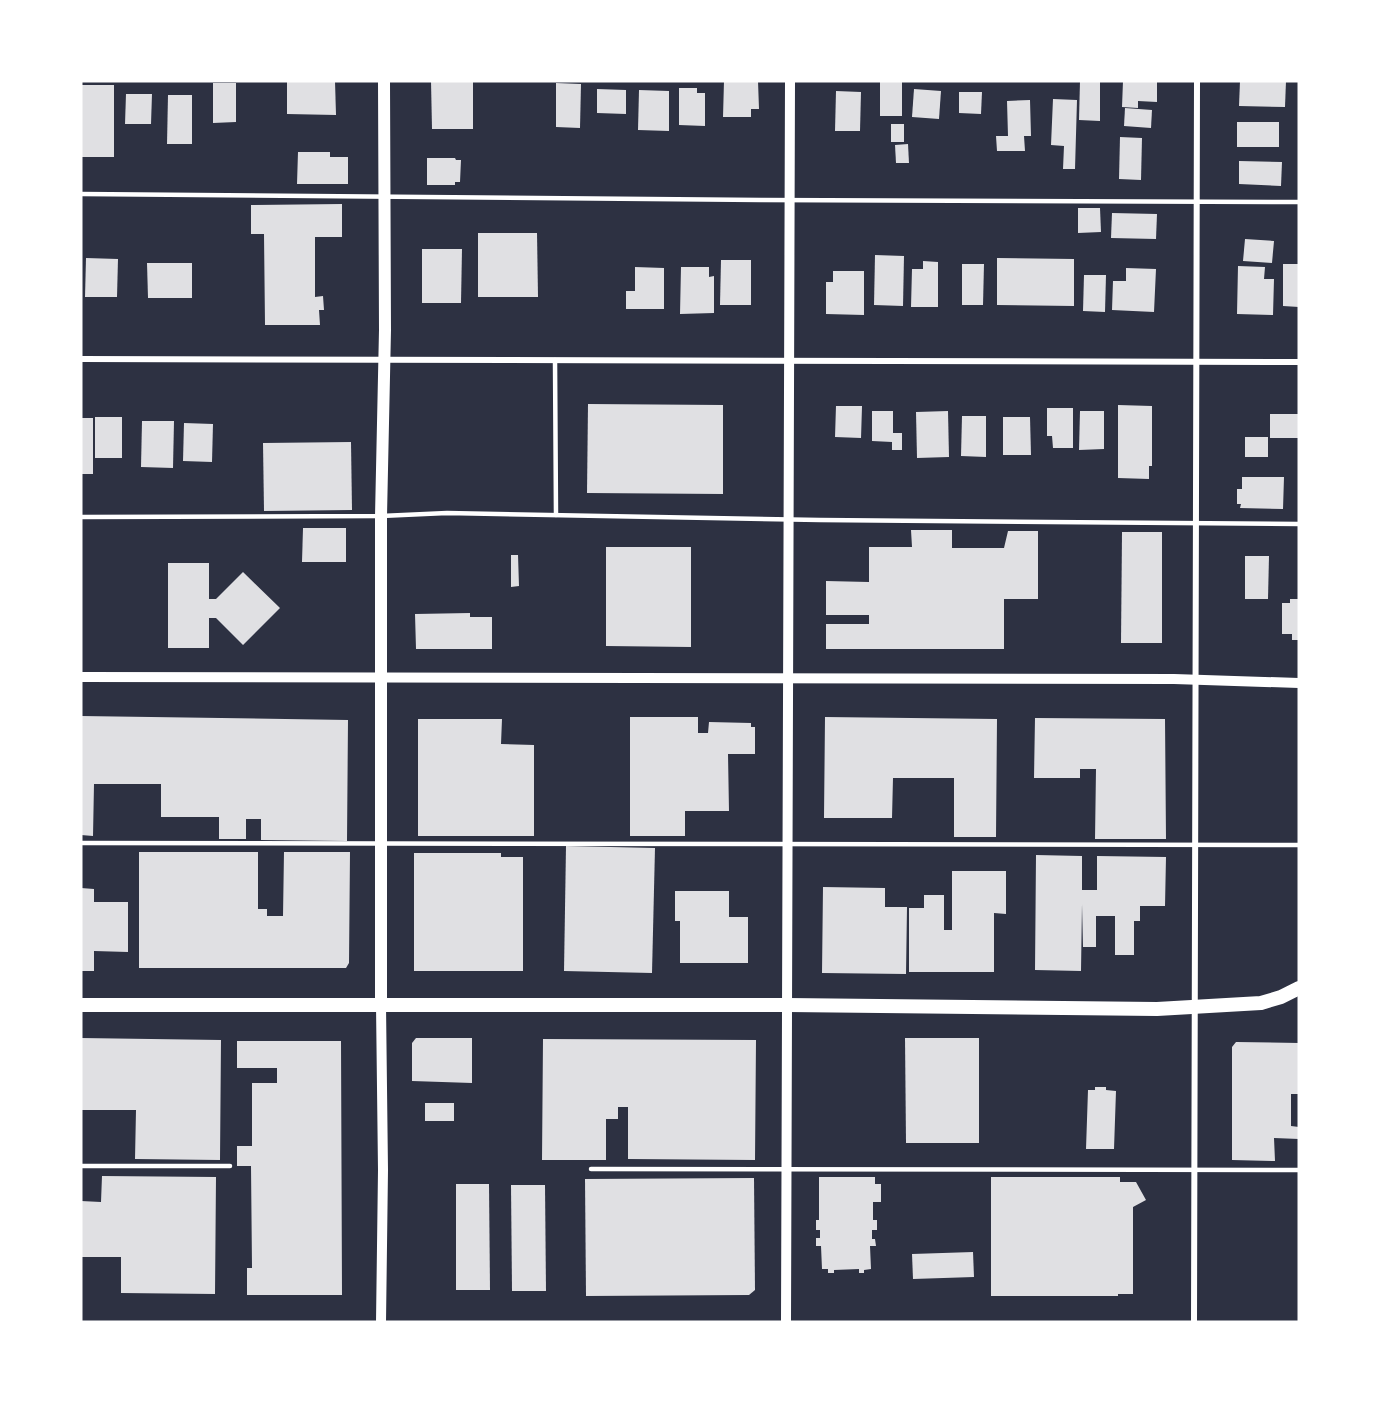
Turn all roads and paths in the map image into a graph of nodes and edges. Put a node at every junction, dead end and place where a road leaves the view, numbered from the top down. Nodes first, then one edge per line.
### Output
1 (384, 81) edge
2 (790, 81) edge
3 (1197, 81) edge
4 (81, 194) edge
5 (385, 196) junction
6 (790, 200) junction
7 (1197, 201) junction
8 (1299, 202) edge
9 (81, 359) edge
10 (385, 360) junction
11 (555, 360) junction
12 (789, 360) junction
13 (1197, 361) junction
14 (1299, 362) edge
15 (556, 515) junction
16 (381, 516) junction
17 (81, 517) edge
18 (789, 519) junction
19 (1197, 524) junction
20 (1299, 524) edge
21 (81, 677) edge
22 (381, 677) junction
23 (788, 678) junction
24 (1196, 680) junction
25 (1299, 683) edge
26 (381, 842) junction
27 (81, 843) edge
28 (1196, 844) junction
29 (1299, 844) edge
30 (788, 845) junction
31 (1299, 988) edge
32 (81, 1005) edge
33 (381, 1005) junction
34 (788, 1005) junction
35 (1195, 1008) junction
36 (81, 1166) edge
37 (230, 1166) dead end
38 (591, 1169) dead end
39 (1195, 1170) junction
40 (1299, 1170) edge
41 (787, 1171) junction
42 (381, 1322) edge
43 (786, 1322) edge
44 (1194, 1322) edge

1 - 5 main road
2 - 6 street
3 - 7 street
4 - 5 lane
5 - 6 lane
5 - 10 main road
6 - 7 lane
6 - 12 street
7 - 8 lane
7 - 13 street
9 - 10 street
10 - 11 street
10 - 16 main road
11 - 12 street
11 - 15 lane
12 - 13 street
12 - 18 street
13 - 14 street
13 - 19 street
15 - 16 lane
15 - 18 lane
16 - 17 lane
16 - 22 main road
18 - 19 lane
18 - 23 street
19 - 20 lane
19 - 24 street
21 - 22 street
22 - 23 street
22 - 26 main road
23 - 24 street
23 - 30 street
24 - 25 street
24 - 28 street
26 - 27 lane
26 - 30 lane
26 - 33 main road
28 - 29 lane
28 - 30 lane
28 - 35 street
30 - 34 street
31 - 35 main road
32 - 33 main road
33 - 34 main road
33 - 42 street
34 - 35 main road
34 - 41 street
35 - 39 street
36 - 37 lane
38 - 41 lane
39 - 40 lane
39 - 41 lane
39 - 44 street
41 - 43 street

